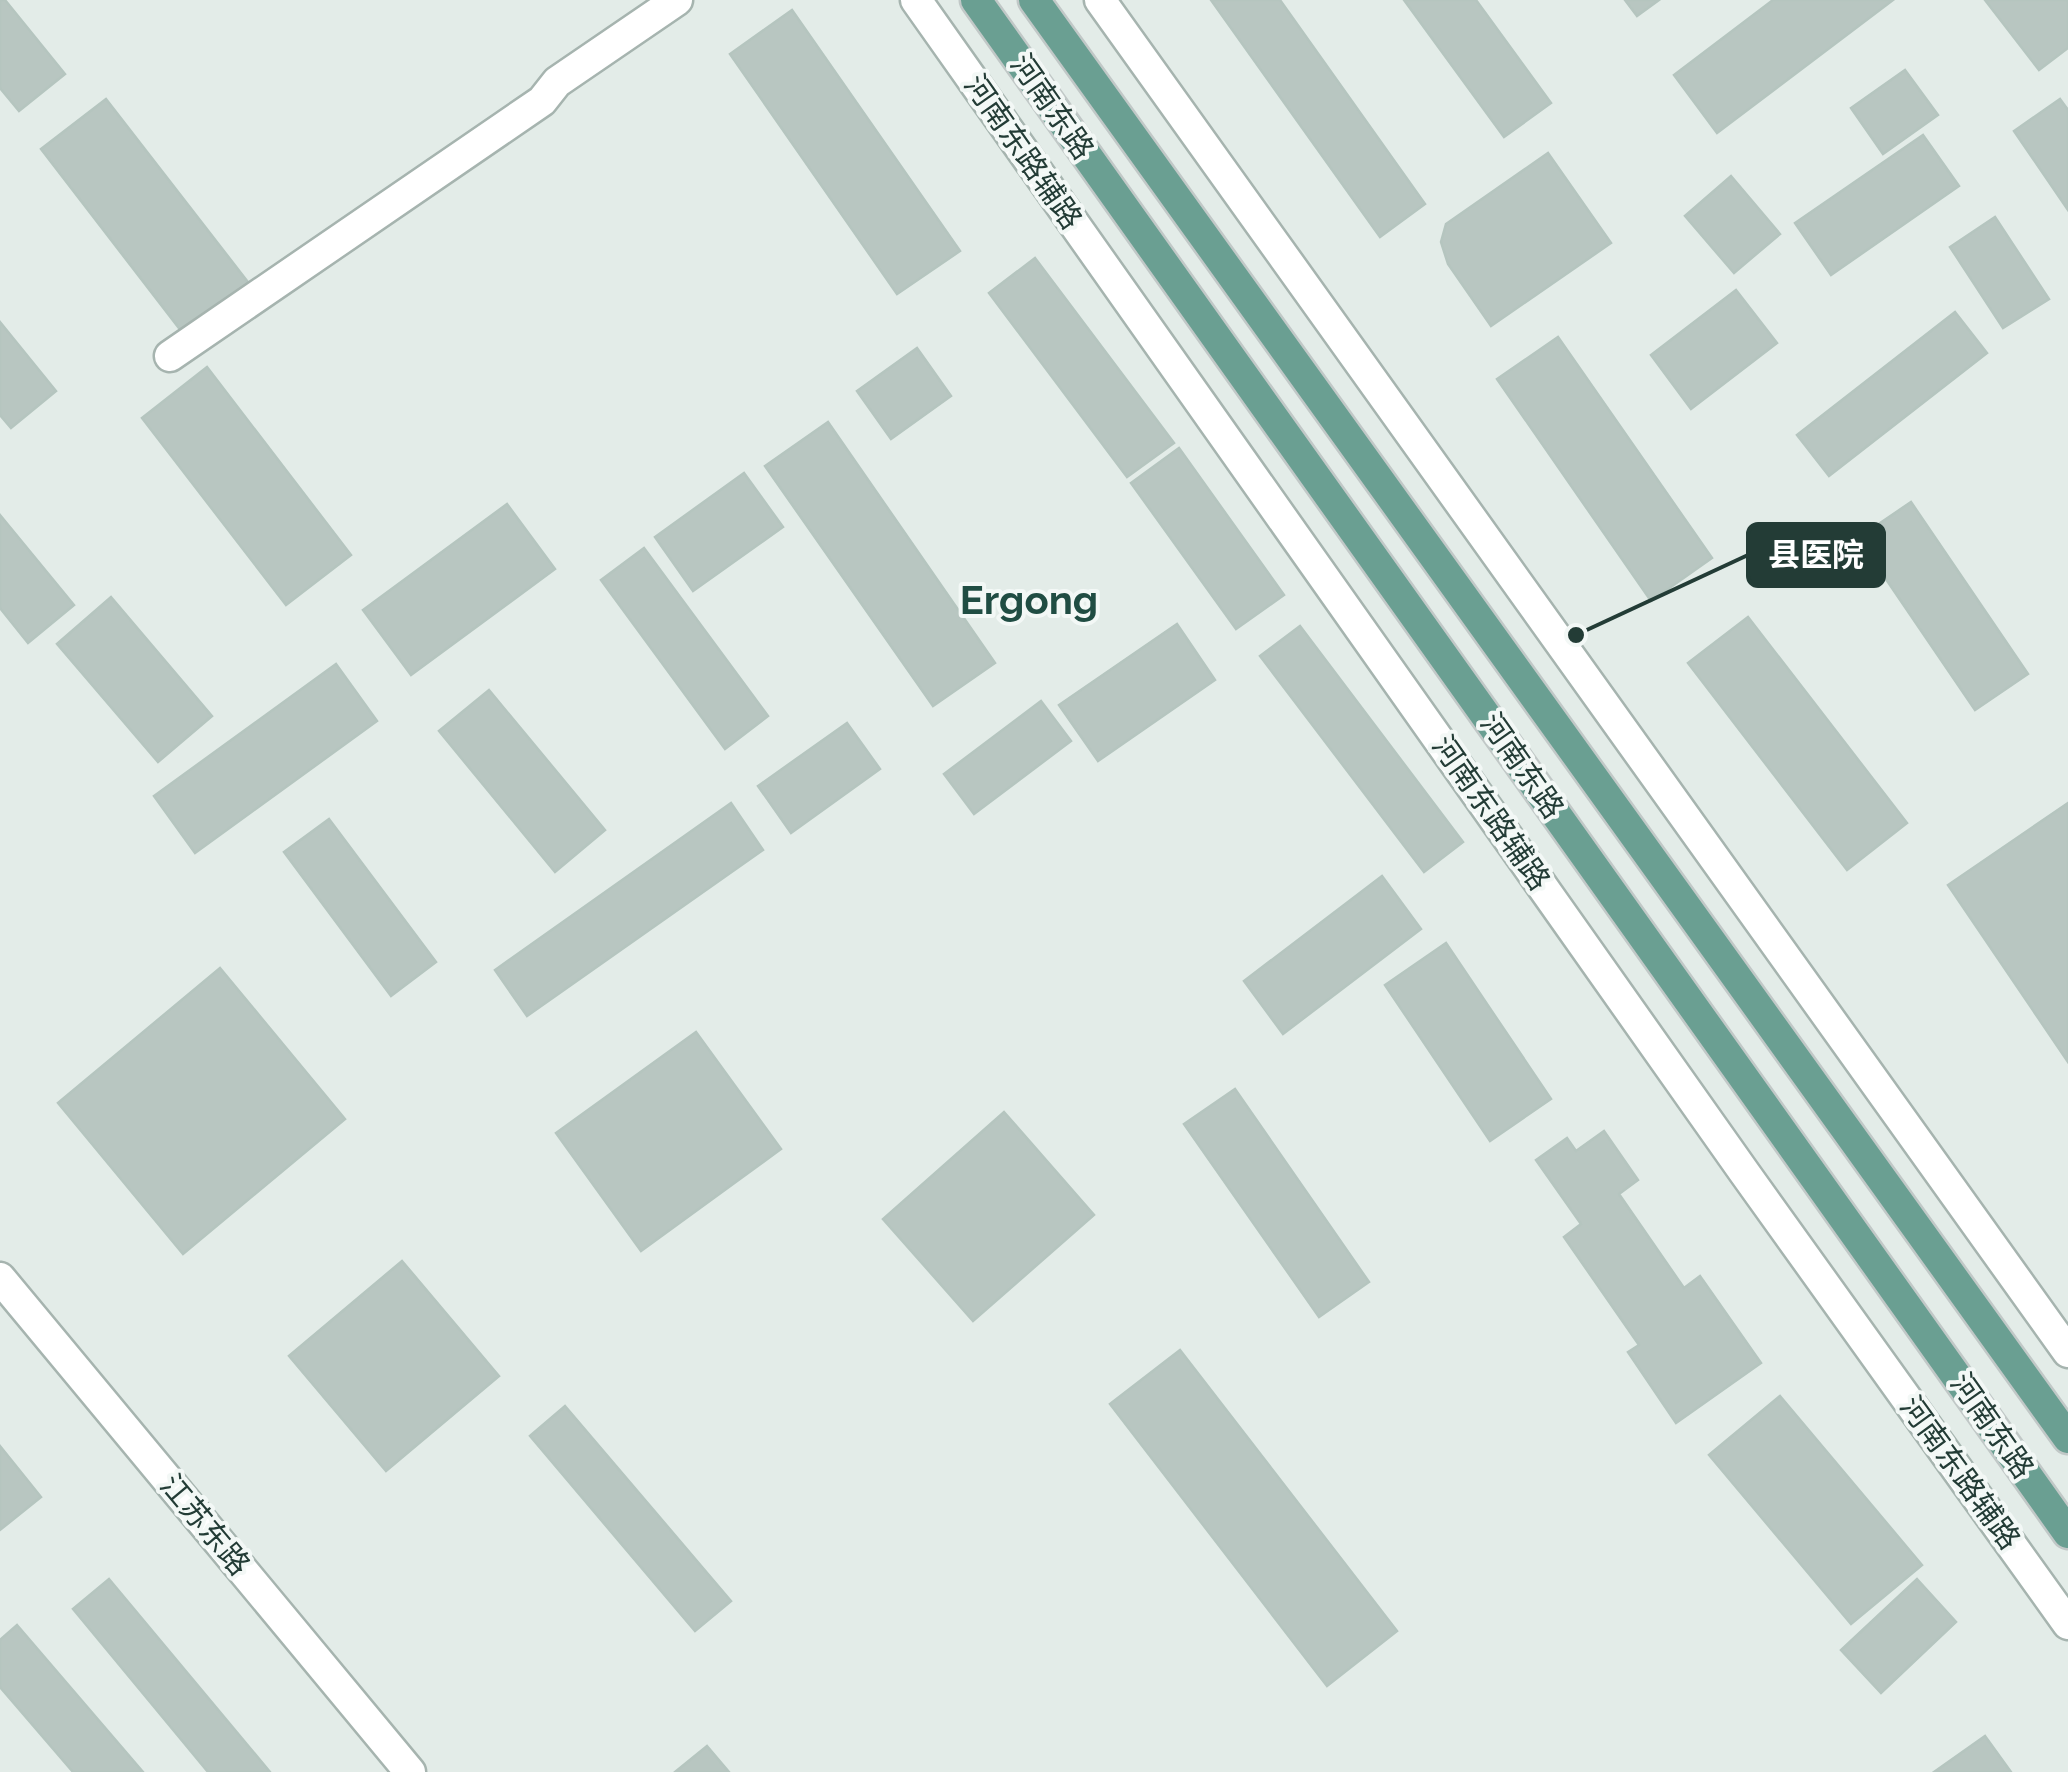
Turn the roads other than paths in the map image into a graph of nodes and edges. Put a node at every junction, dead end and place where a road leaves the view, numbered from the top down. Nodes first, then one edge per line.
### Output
1 (677, 0) edge
2 (916, 0) edge
3 (976, 0) edge
4 (1034, 0) edge
5 (1100, 0) edge
6 (170, 356) dead end
7 (0, 1278) edge
8 (2068, 1352) edge
9 (2068, 1438) edge
10 (2068, 1532) edge
11 (2068, 1624) edge
12 (410, 1772) edge

1 - 6 street
2 - 11 street, 河南东路辅路
3 - 10 main road, 河南东路
4 - 9 main road, 河南东路
5 - 8 street
7 - 12 street, 江苏东路

